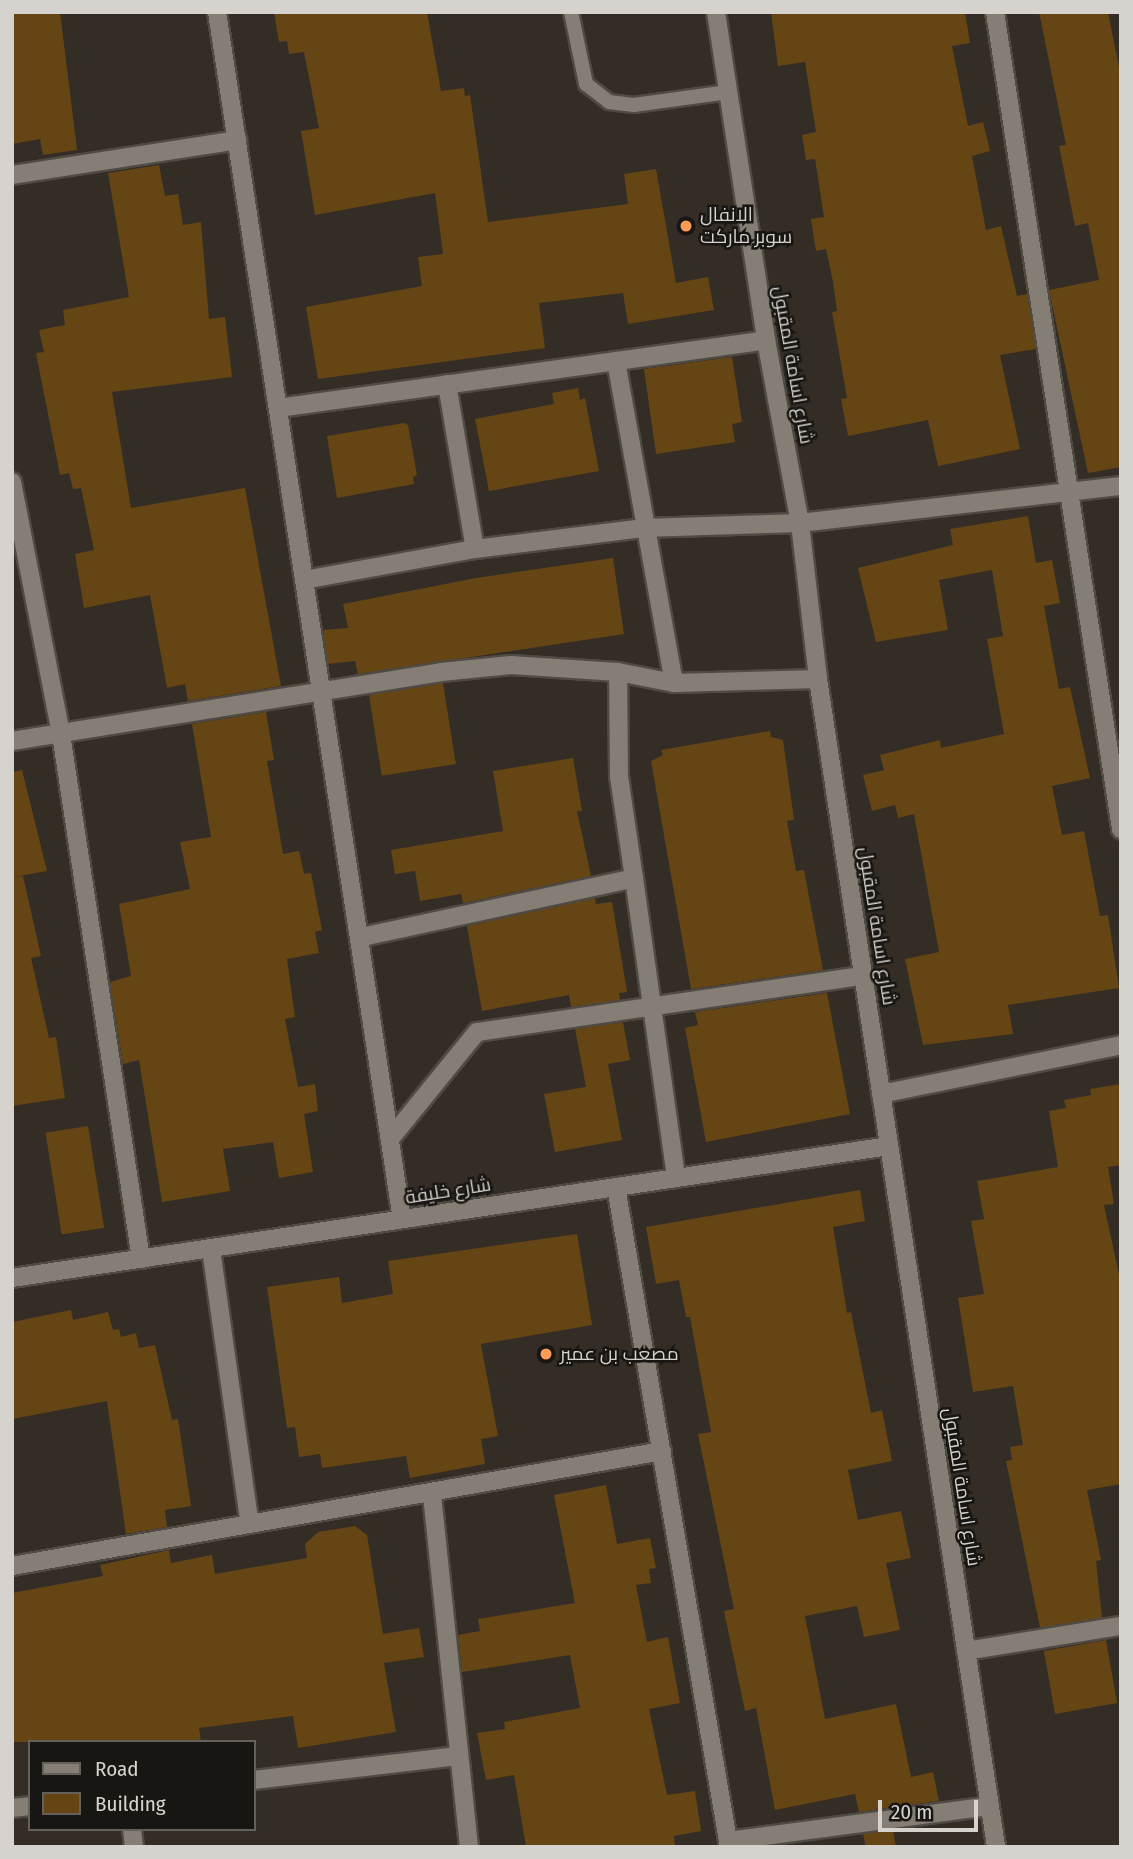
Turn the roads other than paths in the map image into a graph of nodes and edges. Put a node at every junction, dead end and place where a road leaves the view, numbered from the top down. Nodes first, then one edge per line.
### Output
1 (217, 12) edge
2 (571, 12) edge
3 (716, 12) edge
4 (995, 12) edge
5 (728, 92) junction
6 (237, 140) junction
7 (12, 175) edge
8 (766, 340) junction
9 (616, 361) junction
10 (447, 384) junction
11 (278, 408) junction
12 (12, 482) edge
13 (1121, 485) edge
14 (1068, 494) junction
15 (14, 500) edge
16 (800, 523) junction
17 (643, 528) junction
18 (475, 549) junction
19 (304, 580) junction
20 (618, 672) junction
21 (818, 679) junction
22 (674, 683) junction
23 (321, 694) junction
24 (61, 734) junction
25 (12, 741) edge
26 (1121, 829) edge
27 (634, 878) junction
28 (362, 937) junction
29 (863, 976) junction
30 (651, 1004) junction
31 (1121, 1045) edge
32 (881, 1094) junction
33 (390, 1139) junction
34 (889, 1146) junction
35 (676, 1178) junction
36 (616, 1187) junction
37 (402, 1219) junction
38 (211, 1248) junction
39 (141, 1259) junction
40 (12, 1278) edge
41 (662, 1451) junction
42 (432, 1494) junction
43 (249, 1521) junction
44 (12, 1566) edge
45 (1121, 1626) edge
46 (966, 1651) junction
47 (457, 1756) junction
48 (256, 1780) edge
49 (990, 1806) junction
50 (729, 1844) edge
51 (469, 1847) edge
52 (996, 1847) edge

1 - 6 street
2 - 5 lane
3 - 5 street, شارع اسامة المقبول
4 - 14 street
5 - 8 street, شارع اسامة المقبول
6 - 7 street
6 - 11 street
8 - 9 street
8 - 16 street, شارع اسامة المقبول
9 - 10 street
9 - 17 street
10 - 11 street
10 - 18 street
11 - 19 street
12 - 15 street
13 - 14 street
14 - 16 street
14 - 26 street
15 - 24 street
16 - 17 street
16 - 21 street, شارع اسامة المقبول
17 - 18 street
17 - 22 street
18 - 19 street
19 - 23 street
20 - 22 street
20 - 23 street
20 - 27 street
21 - 22 street
21 - 29 street, شارع اسامة المقبول
23 - 24 street
23 - 28 street
24 - 25 street
24 - 39 street
27 - 28 street
27 - 30 street
28 - 33 street
29 - 30 street
29 - 32 street, شارع اسامة المقبول
30 - 33 street
30 - 35 street
31 - 32 street
32 - 34 street, شارع اسامة المقبول
33 - 37 street
34 - 35 street, شارع خليفة
34 - 46 street, شارع اسامة المقبول
35 - 36 street, شارع خليفة
36 - 37 street, شارع خليفة
36 - 41 street
37 - 38 street, شارع خليفة
38 - 39 street, شارع خليفة
38 - 43 street
39 - 40 street, شارع خليفة
41 - 42 street
41 - 50 street
42 - 43 street
42 - 47 street
43 - 44 street
45 - 46 street
46 - 49 street, شارع اسامة المقبول
47 - 48 street
47 - 51 street
49 - 50 street
49 - 52 street, شارع اسامة المقبول

